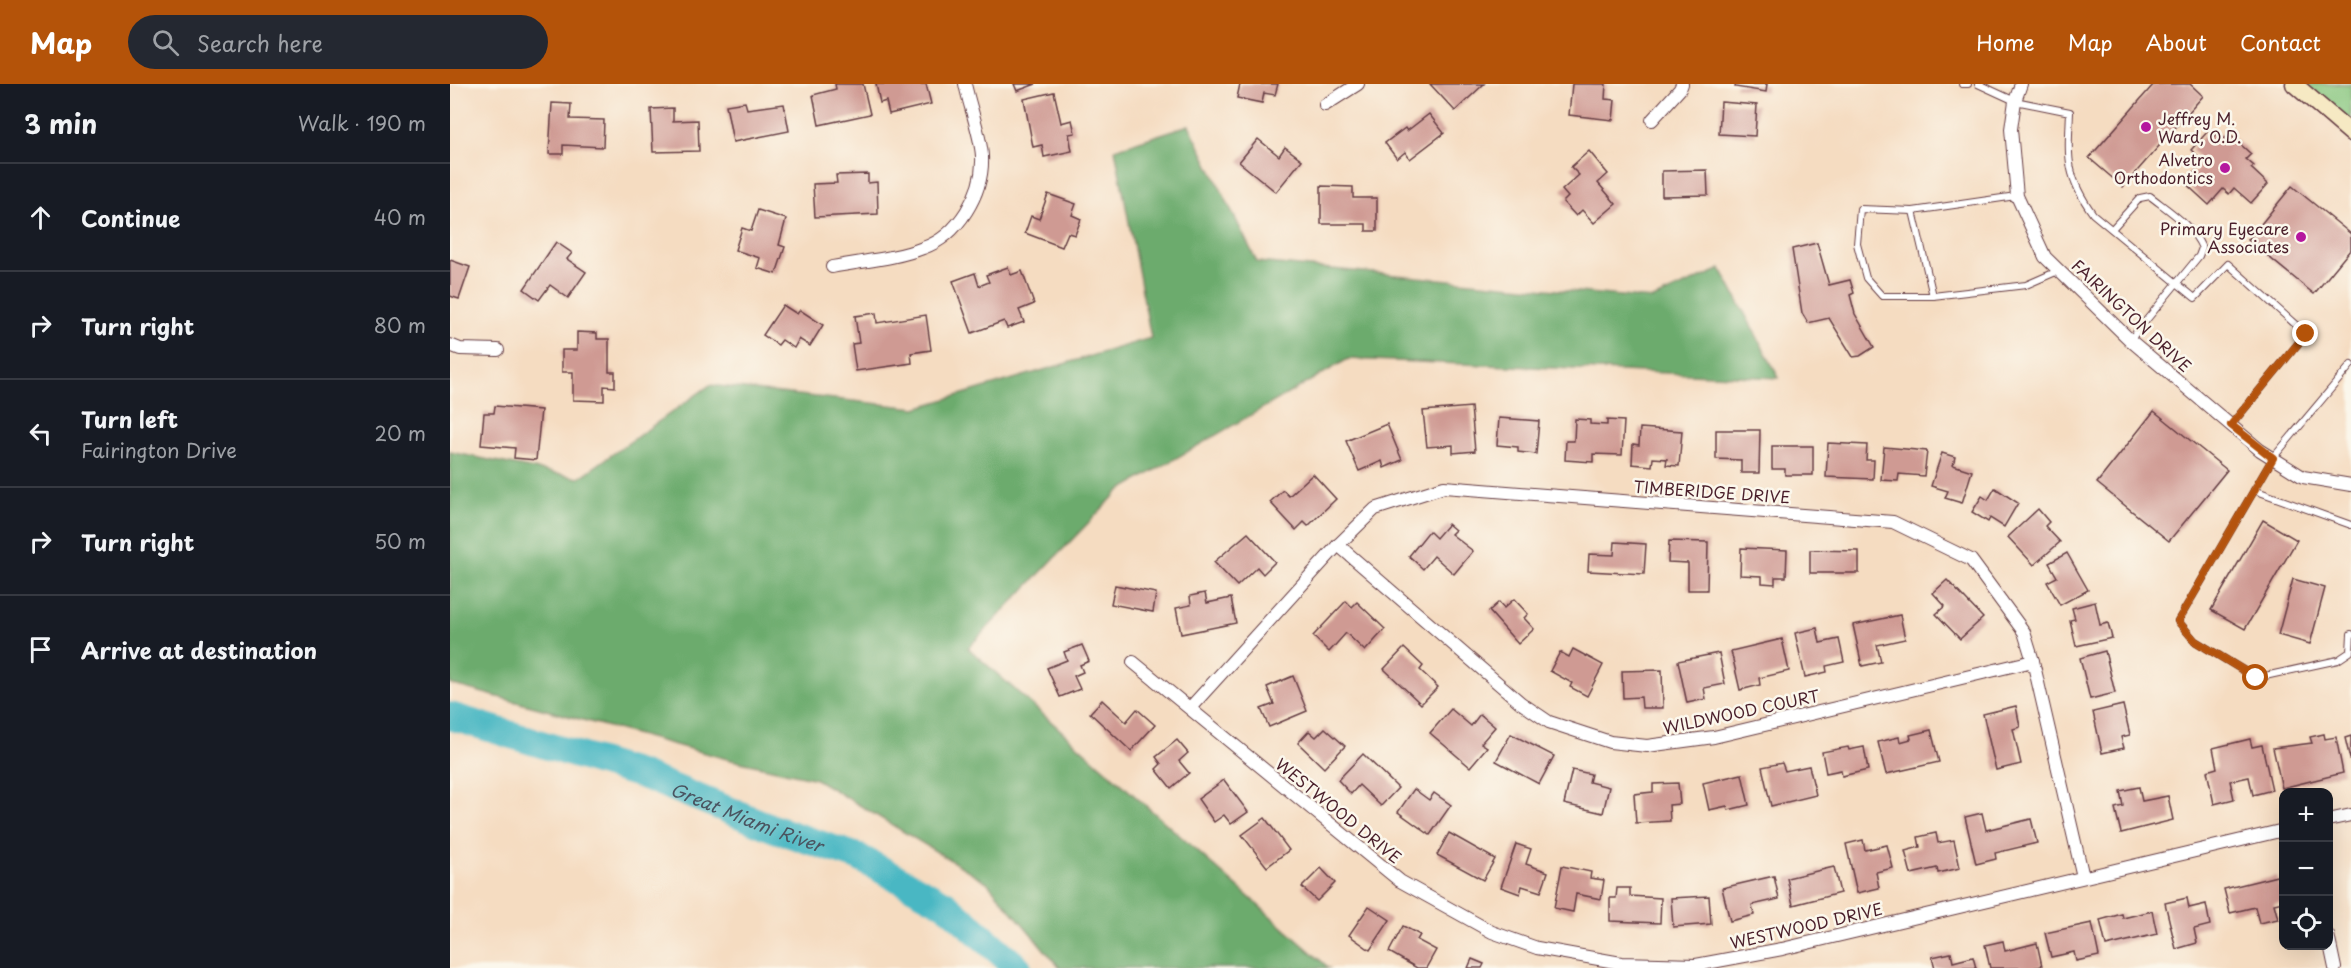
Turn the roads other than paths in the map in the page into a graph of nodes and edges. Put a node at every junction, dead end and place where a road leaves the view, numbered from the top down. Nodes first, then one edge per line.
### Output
1 (965, 84) edge
2 (1358, 84) edge
3 (1682, 84) edge
4 (1962, 84) edge
5 (1968, 84) edge
6 (1978, 84) edge
7 (2021, 84) edge
8 (2294, 84) edge
9 (2015, 101) junction
10 (1325, 105) dead end
11 (1652, 120) dead end
12 (2351, 133) edge
13 (2017, 196) junction
14 (1913, 212) junction
15 (2112, 229) junction
16 (832, 267) dead end
17 (2059, 270) junction
18 (2177, 283) junction
19 (1933, 296) junction
20 (2130, 339) junction
21 (450, 345) edge
22 (498, 350) dead end
23 (2351, 365) edge
24 (2231, 425) junction
25 (2273, 458) junction
26 (2351, 485) edge
27 (2254, 490) junction
28 (2351, 525) edge
29 (1338, 545) junction
30 (2351, 634) edge
31 (2033, 661) junction
32 (1133, 662) dead end
33 (1190, 708) junction
34 (2351, 815) edge
35 (2333, 819) edge
36 (2279, 831) edge
37 (2083, 877) junction
38 (2331, 950) edge
39 (2335, 968) edge

1 - 16 street
2 - 10 street
3 - 11 street
4 - 5 lane
6 - 9 lane
7 - 9 street, FAIRINGTON DRIVE
8 - 12 main road
9 - 13 street, FAIRINGTON DRIVE
9 - 15 lane
13 - 14 lane
13 - 17 street, FAIRINGTON DRIVE
14 - 19 lane
14 - 19 lane
15 - 18 lane
15 - 18 lane
17 - 19 lane
17 - 20 street, FAIRINGTON DRIVE
18 - 20 lane
18 - 24 lane
20 - 24 street, FAIRINGTON DRIVE
21 - 22 street
23 - 25 lane
24 - 25 street, FAIRINGTON DRIVE
25 - 26 street, FAIRINGTON DRIVE
25 - 27 lane
27 - 28 lane
27 - 30 lane
29 - 31 street, WILDWOOD COURT
29 - 31 street, TIMBERIDGE DRIVE
29 - 33 street, TIMBERIDGE DRIVE
31 - 37 street, TIMBERIDGE DRIVE
32 - 33 street, WESTWOOD DRIVE
33 - 37 street, WESTWOOD DRIVE
34 - 35 street
36 - 37 street, WESTWOOD DRIVE
38 - 39 street

